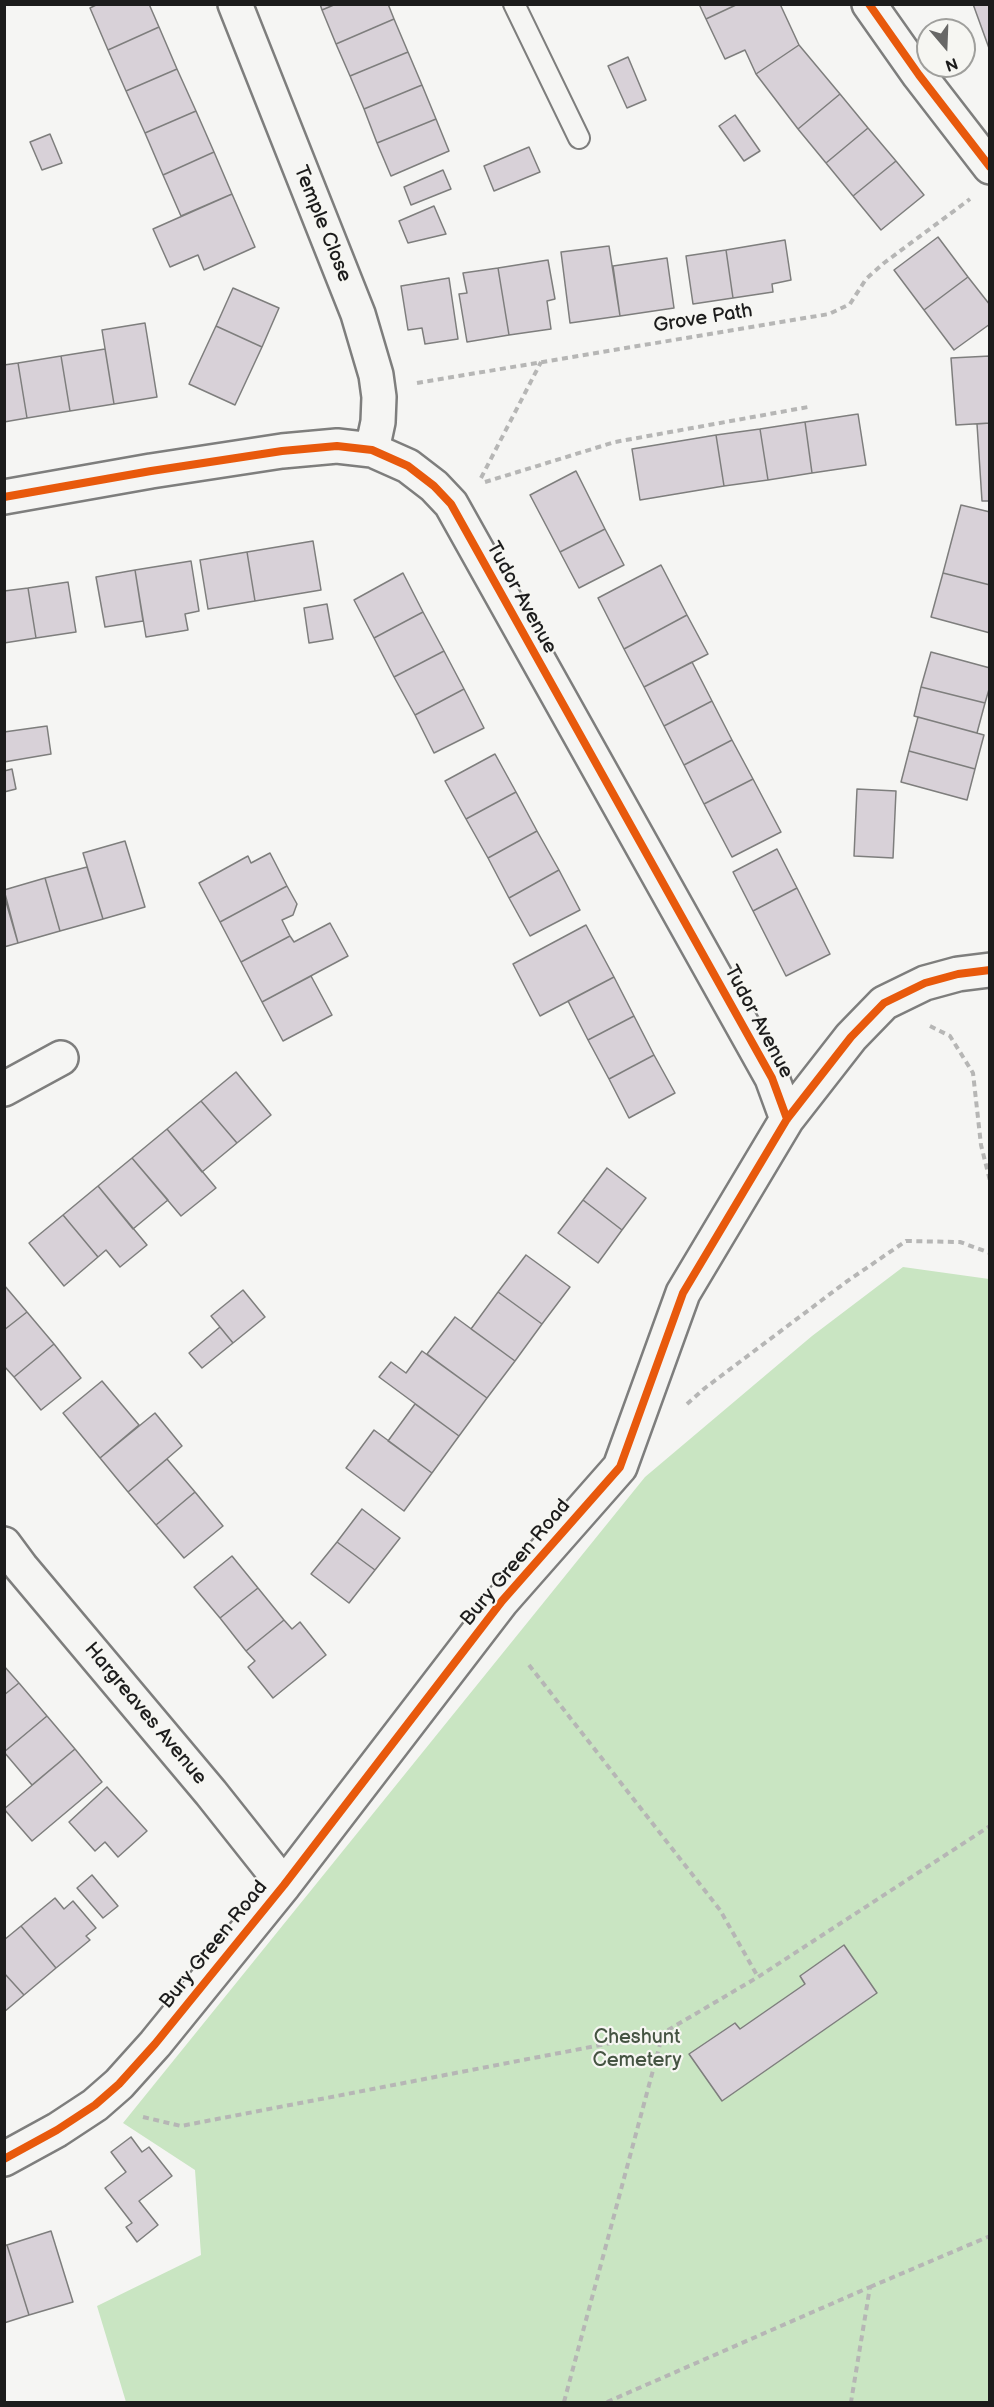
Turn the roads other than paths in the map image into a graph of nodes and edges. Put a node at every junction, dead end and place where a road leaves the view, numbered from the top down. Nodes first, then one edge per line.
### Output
1 (235, 4) edge
2 (514, 4) edge
3 (869, 4) edge
4 (579, 138) dead end
5 (990, 167) edge
6 (372, 450) junction
7 (4, 497) edge
8 (990, 970) edge
9 (61, 1058) dead end
10 (4, 1089) edge
11 (787, 1119) junction
12 (4, 1544) edge
13 (284, 1885) junction
14 (4, 2159) edge

1 - 6 street, Temple Close
2 - 4 lane
3 - 5 street
6 - 7 street, Tudor Avenue
6 - 11 street, Tudor Avenue
8 - 11 street, Bury Green Road
9 - 10 street
11 - 13 street, Bury Green Road
12 - 13 street, Hargreaves Avenue
13 - 14 street, Bury Green Road

